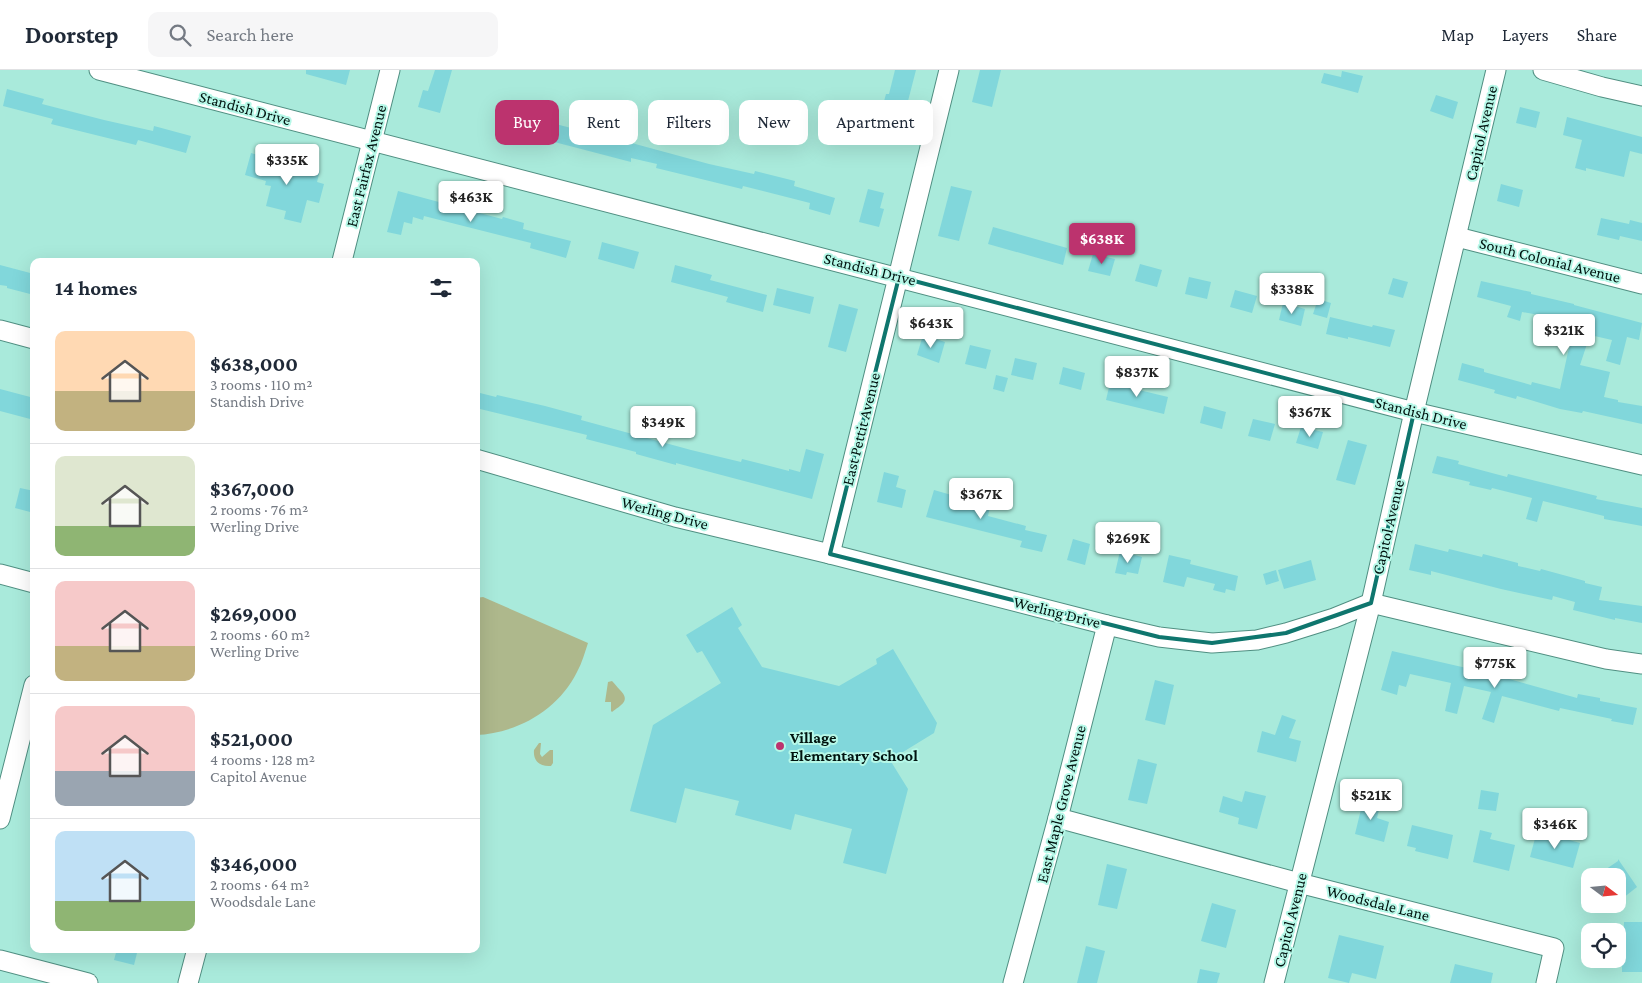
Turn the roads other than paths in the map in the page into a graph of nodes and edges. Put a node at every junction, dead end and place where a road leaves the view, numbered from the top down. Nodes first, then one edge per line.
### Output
1 (99, 70) edge
2 (390, 70) edge
3 (949, 70) edge
4 (1496, 70) edge
5 (1543, 70) edge
6 (1642, 96) edge
7 (372, 141) junction
8 (1457, 237) junction
9 (343, 258) edge
10 (898, 277) junction
11 (1642, 284) edge
12 (0, 330) edge
13 (30, 338) edge
14 (1414, 412) junction
15 (480, 461) edge
16 (1642, 464) edge
17 (830, 554) junction
18 (0, 574) edge
19 (30, 582) edge
20 (1371, 603) junction
21 (1107, 625) junction
22 (1642, 664) edge
23 (30, 701) edge
24 (1058, 818) junction
25 (0, 819) edge
26 (1299, 883) junction
27 (196, 953) edge
28 (0, 960) edge
29 (88, 983) edge
30 (188, 983) edge
31 (1013, 983) edge
32 (1274, 983) edge
33 (1546, 983) edge

1 - 7 street, Standish Drive
2 - 7 street, East Fairfax Avenue
3 - 10 street, East Pettit Avenue
4 - 8 street, Capitol Avenue
5 - 6 street
7 - 9 street, East Fairfax Avenue
7 - 10 street, Standish Drive
8 - 11 street, South Colonial Avenue
8 - 14 street, Capitol Avenue
10 - 14 street, Standish Drive
10 - 17 street, East Pettit Avenue
12 - 13 street
14 - 16 street, Standish Drive
14 - 20 street, Capitol Avenue
15 - 17 street, Werling Drive
17 - 21 street, Werling Drive
18 - 19 street
20 - 21 street, Werling Drive
20 - 22 street
20 - 26 street, Capitol Avenue
21 - 24 street, East Maple Grove Avenue
23 - 25 street
24 - 26 street, Woodsdale Lane
24 - 31 street, East Maple Grove Avenue
26 - 32 street, Capitol Avenue
26 - 33 street, Woodsdale Lane
27 - 30 street
28 - 29 street

